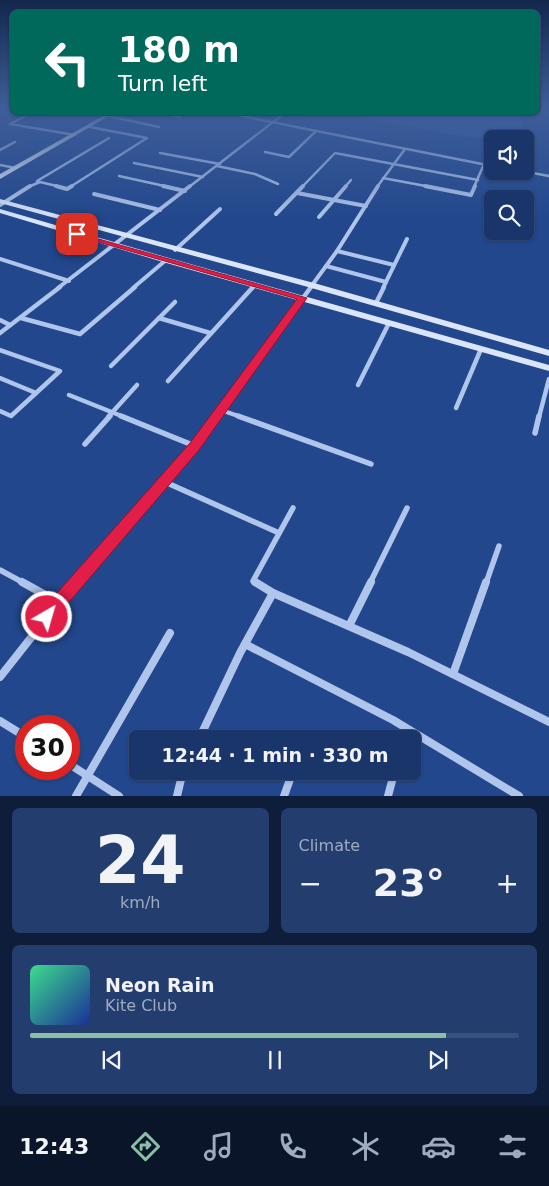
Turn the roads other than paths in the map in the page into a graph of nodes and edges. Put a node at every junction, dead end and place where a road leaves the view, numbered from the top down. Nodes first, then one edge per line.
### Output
1 (57, 145) edge
2 (97, 145) edge
3 (136, 145) edge
4 (244, 145) edge
5 (302, 145) edge
6 (385, 145) edge
7 (405, 149) junction
8 (160, 152) dead end
9 (265, 152) dead end
10 (134, 163) dead end
11 (394, 164) junction
12 (484, 164) joint
13 (0, 165) edge
14 (219, 165) junction
15 (16, 168) junction
16 (534, 173) edge
17 (119, 176) dead end
18 (549, 176) edge
19 (0, 177) edge
20 (203, 177) junction
21 (383, 178) junction
22 (351, 180) dead end
23 (478, 180) junction
24 (33, 184) junction
25 (278, 184) dead end
26 (185, 191) junction
27 (297, 193) junction
28 (94, 194) dead end
29 (332, 200) junction
30 (1, 203) edge
31 (366, 206) junction
32 (220, 209) dead end
33 (160, 210) junction
34 (0, 211) edge
35 (276, 214) dead end
36 (319, 217) dead end
37 (127, 236) junction
38 (407, 239) dead end
39 (115, 245) junction
40 (175, 250) junction
41 (337, 252) junction
42 (0, 259) edge
43 (166, 260) junction
44 (394, 265) junction
45 (326, 266) junction
46 (69, 281) junction
47 (386, 282) junction
48 (255, 285) junction
49 (312, 285) junction
50 (303, 298) junction
51 (175, 302) dead end
52 (376, 303) junction
53 (21, 318) junction
54 (159, 318) junction
55 (0, 320) edge
56 (389, 323) junction
57 (10, 325) junction
58 (0, 333) edge
59 (210, 333) junction
60 (481, 349) junction
61 (0, 350) edge
62 (549, 353) edge
63 (111, 366) dead end
64 (549, 368) edge
65 (0, 378) edge
66 (549, 379) edge
67 (168, 381) dead end
68 (358, 384) dead end
69 (137, 386) dead end
70 (36, 392) junction
71 (69, 395) dead end
72 (456, 408) dead end
73 (221, 410) junction
74 (0, 411) edge
75 (114, 413) junction
76 (535, 433) dead end
77 (85, 444) dead end
78 (194, 446) junction
79 (370, 464) dead end
80 (165, 482) junction
81 (293, 508) dead end
82 (407, 508) dead end
83 (279, 533) junction
84 (499, 546) dead end
85 (0, 570) edge
86 (273, 593) junction
87 (58, 602) junction
88 (349, 626) junction
89 (170, 633) dead end
90 (245, 644) junction
91 (454, 674) junction
92 (0, 677) edge
93 (0, 721) edge
94 (549, 722) edge
95 (15, 730) edge
96 (203, 730) edge
97 (80, 771) edge
98 (87, 776) junction
99 (181, 780) edge
100 (290, 780) edge
101 (392, 781) dead end
102 (76, 796) edge
103 (119, 796) edge
104 (177, 796) edge
105 (284, 796) edge
106 (388, 796) edge
107 (519, 796) edge

1 - 15 street
2 - 24 street
3 - 24 street
4 - 14 street
5 - 9 street
6 - 7 street
7 - 11 street
7 - 12 street
8 - 14 street
10 - 20 street
11 - 21 street
11 - 23 street
11 - 27 street
12 - 23 street
13 - 15 street
14 - 20 street
14 - 25 street
15 - 19 street
16 - 18 street
17 - 26 street
20 - 26 street
21 - 23 street
21 - 31 street
22 - 29 street
24 - 30 street
26 - 33 street
27 - 29 street
27 - 35 street
28 - 33 street
29 - 31 street
29 - 36 street
30 - 37 street
31 - 41 street
32 - 40 street
33 - 37 street
34 - 39 street
37 - 39 street
37 - 40 street
38 - 44 street
39 - 43 street
39 - 46 street
40 - 49 street
41 - 44 street
41 - 45 street
42 - 46 street
43 - 48 street
43 - 53 street
44 - 47 street
45 - 47 street
45 - 49 street
46 - 53 street
47 - 52 street
48 - 50 street
48 - 59 street
49 - 50 street
49 - 52 street
50 - 56 street
50 - 73 street
51 - 54 street
52 - 62 street
53 - 57 street
54 - 59 street
54 - 63 street
55 - 57 street
56 - 60 street
56 - 68 street
57 - 58 street
59 - 67 street
60 - 64 street
60 - 72 street
61 - 70 street
65 - 70 street
66 - 76 street
69 - 75 street
70 - 74 street
71 - 75 street
73 - 78 street
73 - 79 street
75 - 77 street
75 - 78 street
78 - 80 street
80 - 83 street
80 - 87 street
81 - 83 street
82 - 88 street
83 - 86 street
84 - 91 street
85 - 87 street
86 - 88 street
86 - 90 street
87 - 92 street
88 - 91 street
89 - 98 street
90 - 96 street
90 - 107 street
91 - 94 street
93 - 95 street
97 - 98 street
98 - 102 street
98 - 103 street
99 - 104 street
100 - 105 street
101 - 106 street

